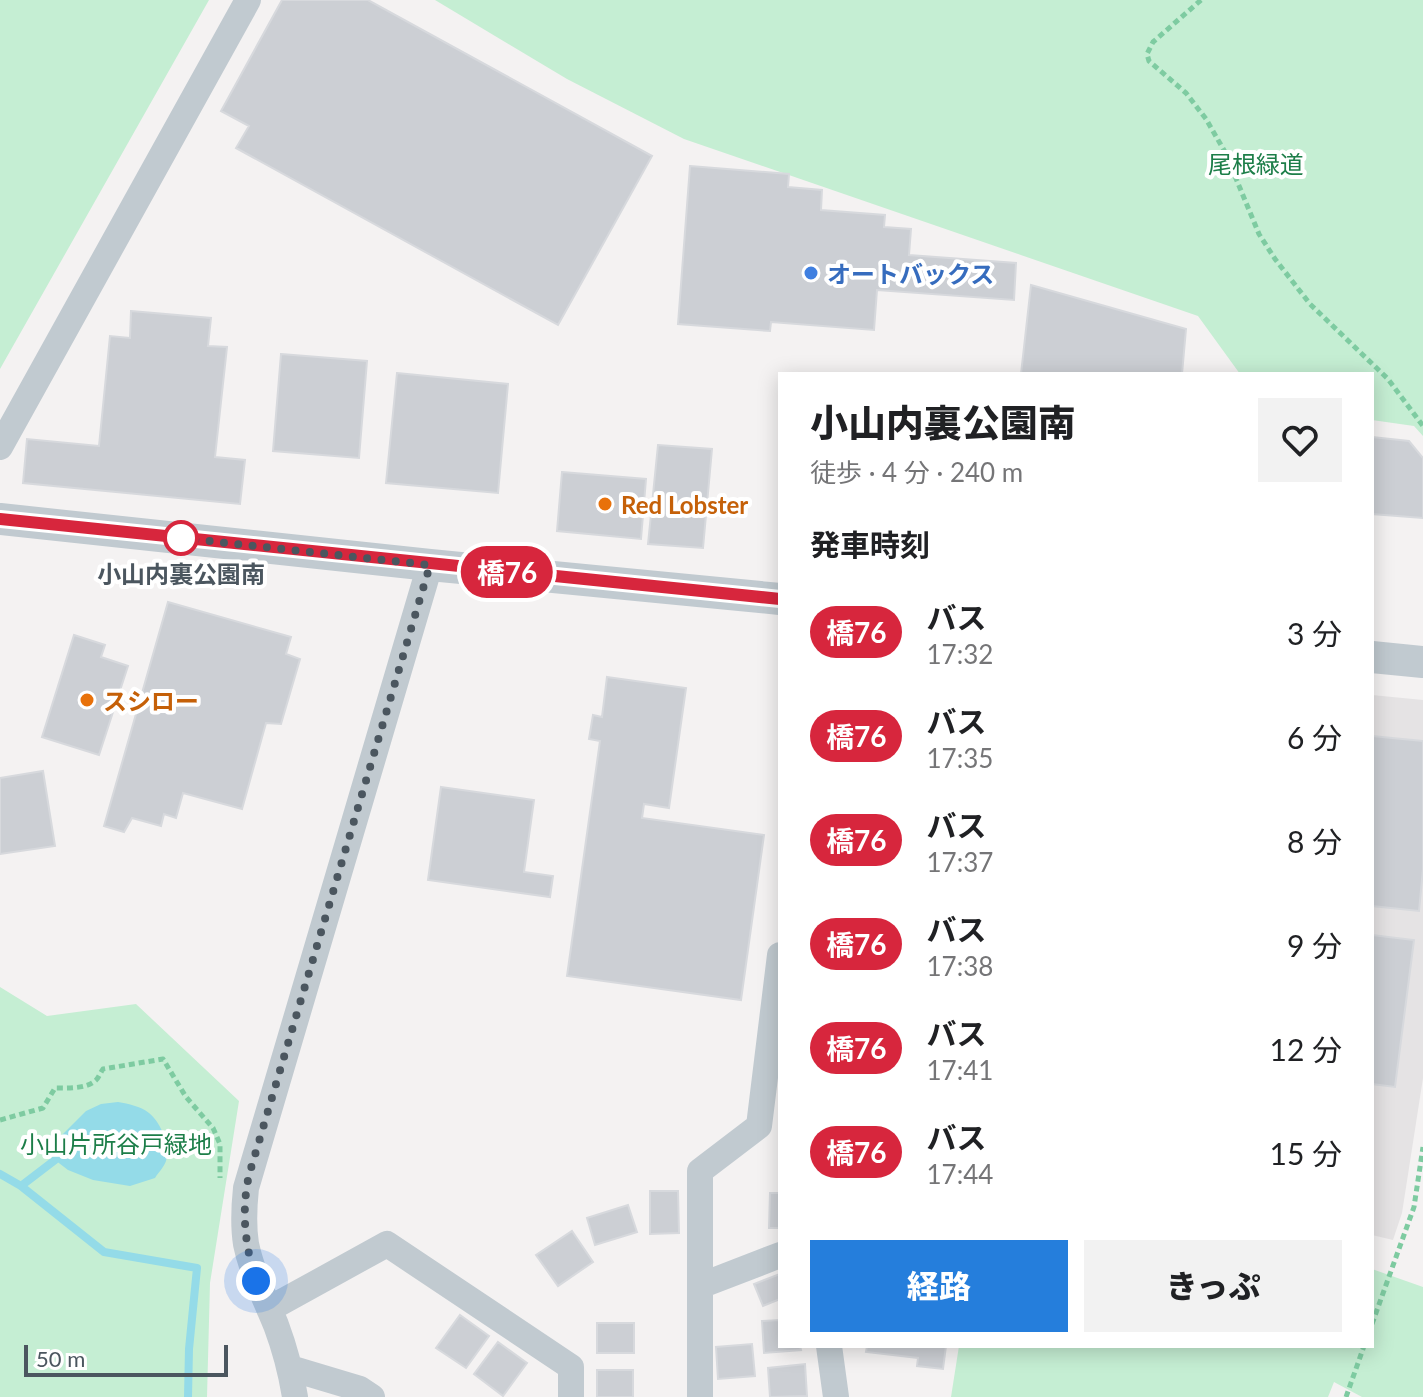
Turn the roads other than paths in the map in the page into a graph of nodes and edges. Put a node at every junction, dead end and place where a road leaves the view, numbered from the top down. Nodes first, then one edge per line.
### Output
1 (248, 0) edge
2 (0, 447) edge
3 (0, 519) edge
4 (430, 565) junction
5 (778, 599) edge
6 (1374, 657) edge
7 (1423, 662) edge
8 (777, 1006) edge
9 (778, 1256) edge
10 (700, 1286) junction
11 (269, 1309) junction
12 (829, 1348) edge
13 (290, 1368) junction
14 (295, 1397) edge
15 (372, 1397) edge
16 (571, 1397) edge
17 (700, 1397) edge
18 (836, 1397) edge

1 - 2 street
3 - 4 street
4 - 5 street
4 - 11 street
6 - 7 street
8 - 10 street
9 - 10 street
10 - 17 street
11 - 13 street
11 - 16 street
12 - 18 street
13 - 14 street
13 - 15 street

